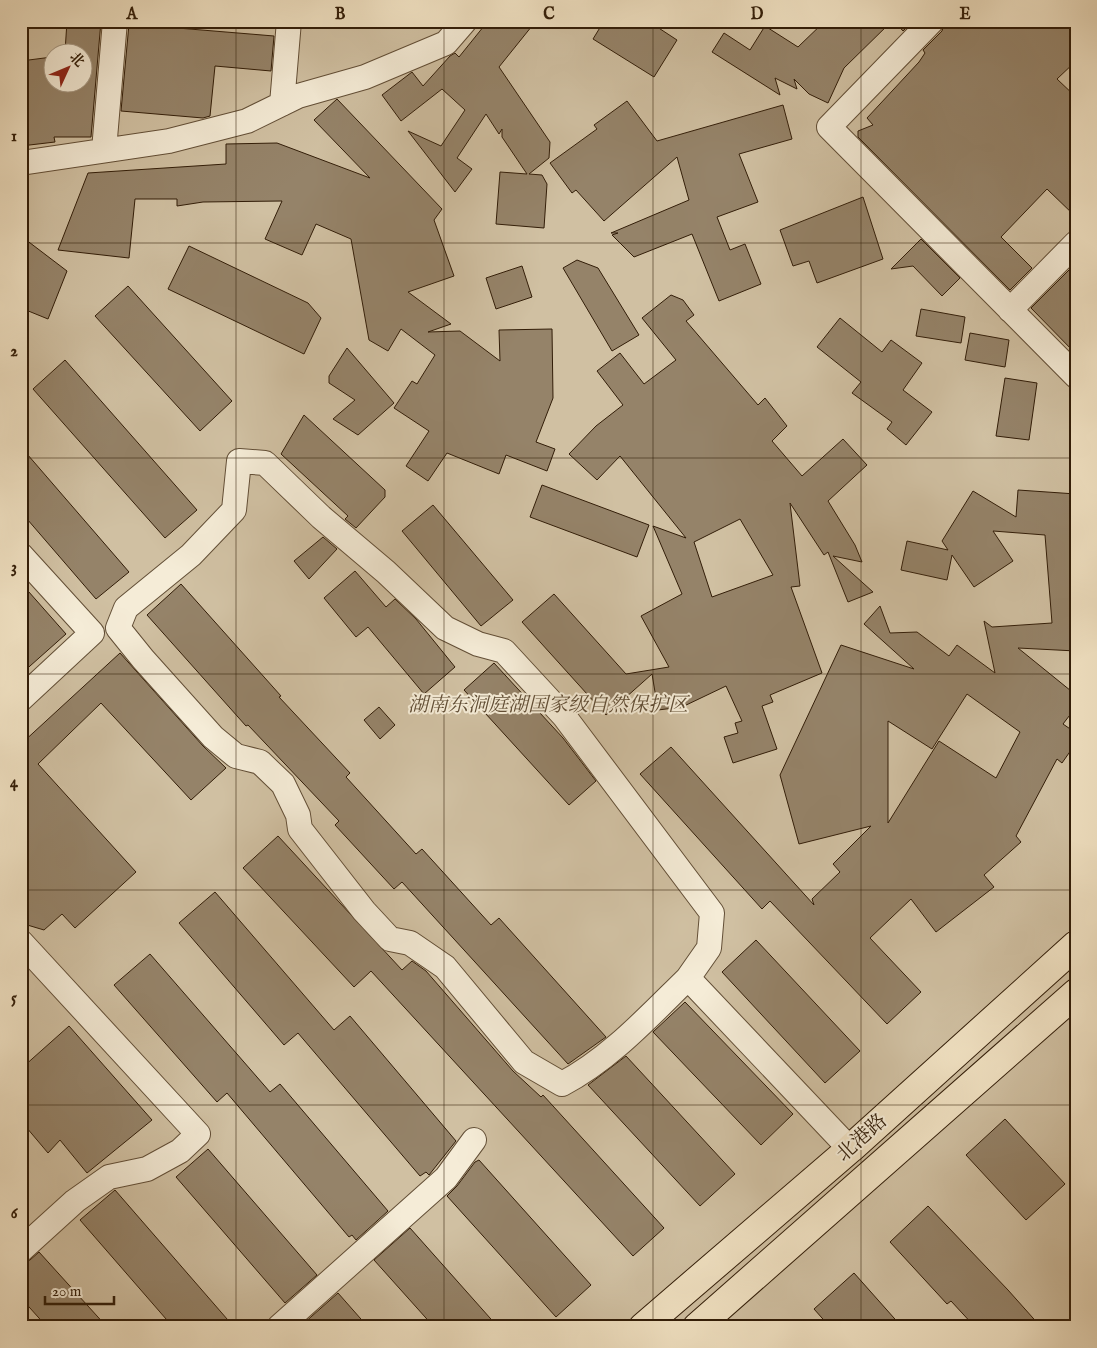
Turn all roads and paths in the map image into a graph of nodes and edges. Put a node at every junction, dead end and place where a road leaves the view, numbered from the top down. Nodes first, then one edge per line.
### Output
1 (114, 21) edge
2 (290, 21) edge
3 (465, 21) edge
4 (932, 21) edge
5 (282, 104) junction
6 (104, 150) junction
7 (21, 163) edge
8 (1076, 243) edge
9 (1010, 310) junction
10 (1076, 376) edge
11 (21, 554) edge
12 (118, 628) junction
13 (92, 633) junction
14 (21, 699) edge
15 (21, 942) edge
16 (1076, 945) edge
17 (688, 978) junction
18 (1076, 993) edge
19 (474, 1140) dead end
20 (850, 1149) junction
21 (21, 1250) edge
22 (279, 1327) edge
23 (644, 1327) edge
24 (697, 1327) edge

1 - 6 street
2 - 5 street
3 - 5 street
4 - 9 street
5 - 6 street
6 - 7 street
8 - 9 street
9 - 10 street
11 - 13 street
12 - 13 street
12 - 17 street
12 - 17 street
13 - 14 street
15 - 21 street
16 - 20 main road, 北港路
17 - 20 street
18 - 24 main road, 北港路
19 - 22 street
20 - 23 main road, 北港路

